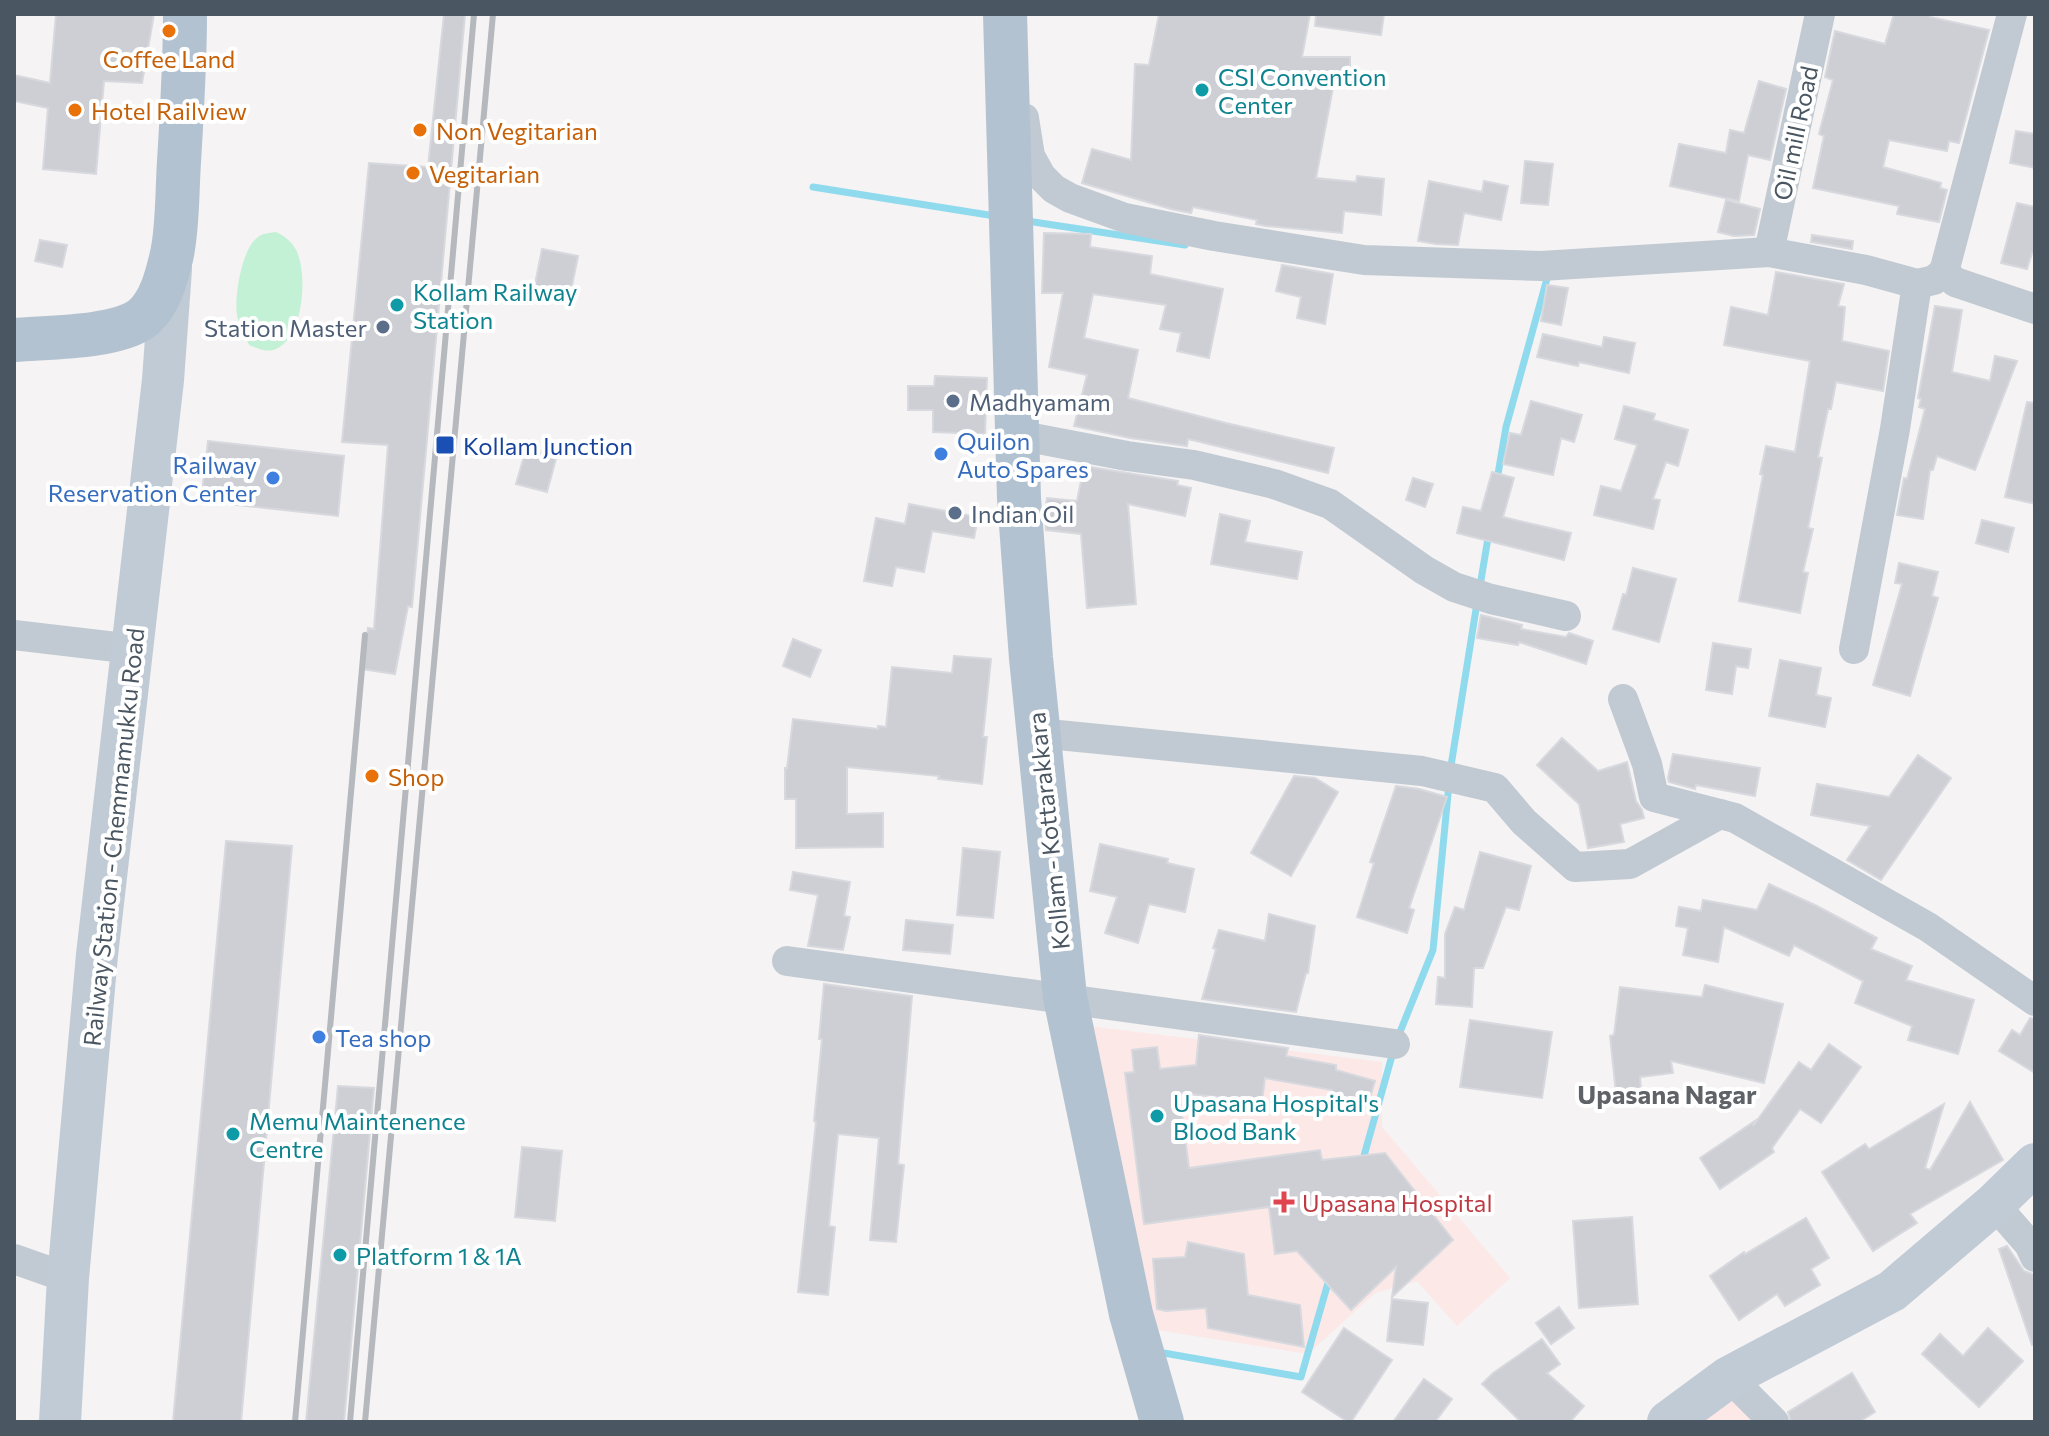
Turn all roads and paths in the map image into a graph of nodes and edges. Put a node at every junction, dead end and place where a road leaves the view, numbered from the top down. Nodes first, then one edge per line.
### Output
1 (185, 14) edge
2 (1005, 14) edge
3 (1820, 14) edge
4 (2012, 14) edge
5 (1007, 66) junction
6 (172, 252) junction
7 (1769, 252) junction
8 (1930, 278) junction
9 (2035, 309) edge
10 (86, 335) junction
11 (14, 340) edge
12 (164, 367) junction
13 (1017, 435) junction
14 (1566, 616) dead end
15 (14, 635) edge
16 (133, 649) junction
17 (1854, 649) dead end
18 (1623, 699) dead end
19 (1038, 733) junction
20 (1720, 814) junction
21 (787, 961) dead end
22 (1065, 997) junction
23 (2035, 1001) edge
24 (1395, 1044) dead end
25 (2033, 1171) edge
26 (1994, 1204) junction
27 (2035, 1257) edge
28 (14, 1259) edge
29 (68, 1278) junction
30 (1729, 1377) junction
31 (60, 1422) edge
32 (1162, 1422) edge
33 (1668, 1422) edge
34 (1774, 1422) edge

1 - 6 main road
2 - 5 main road, Kollam - Kottarakkara
3 - 7 street, Oil mill Road
4 - 8 street
5 - 7 street
5 - 13 main road, Kollam - Kottarakkara
6 - 10 main road
6 - 12 main road, Railway Station - Chemmamukku Road
7 - 8 street
8 - 9 street
8 - 17 street
10 - 11 main road
10 - 12 main road
12 - 16 main road, Railway Station - Chemmamukku Road
13 - 14 street
13 - 19 main road, Kollam - Kottarakkara
15 - 16 street
16 - 29 main road, Railway Station - Chemmamukku Road
18 - 20 street
19 - 20 street
19 - 22 main road, Kollam - Kottarakkara
20 - 23 street
21 - 22 street
22 - 24 street
22 - 32 main road, Kollam - Kottarakkara
25 - 26 main road
26 - 27 street
26 - 30 main road
28 - 29 street
29 - 31 main road, Railway Station - Chemmamukku Road
30 - 33 main road
30 - 34 street

